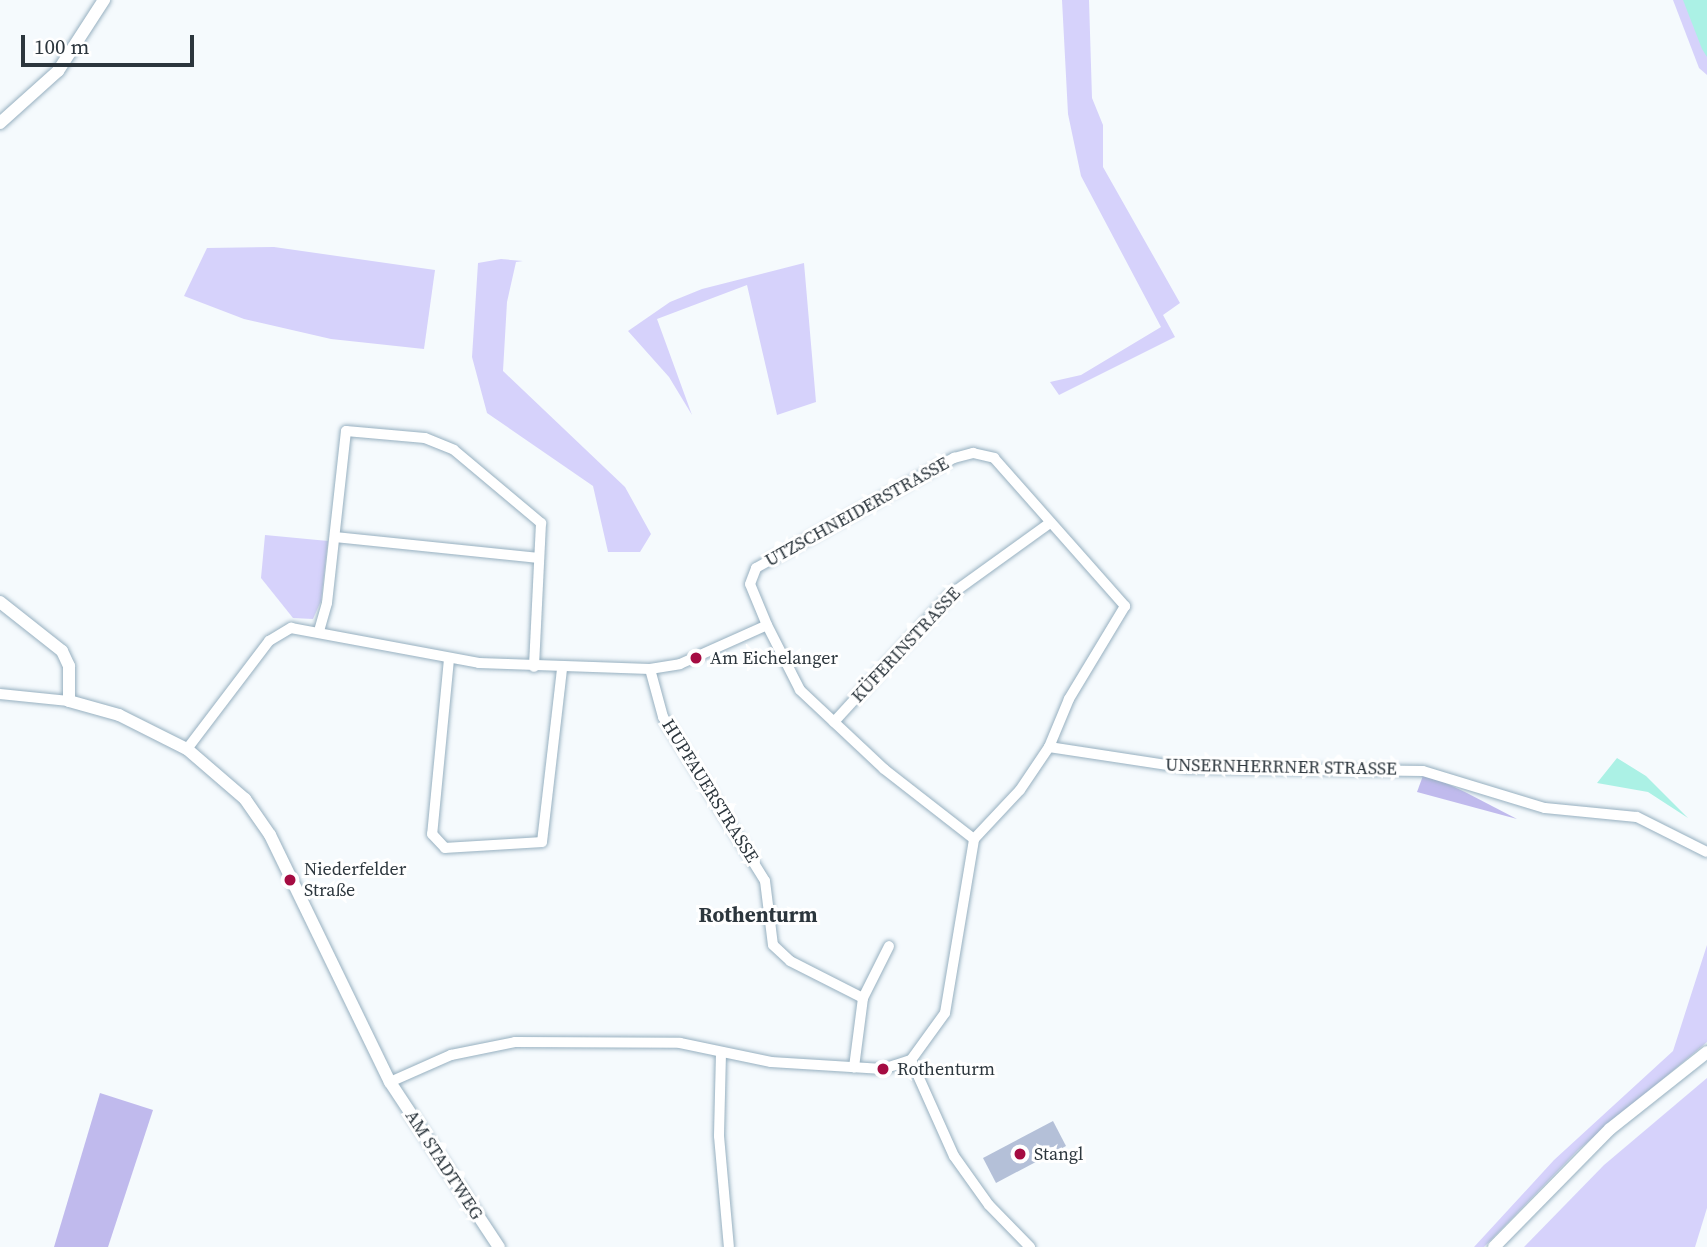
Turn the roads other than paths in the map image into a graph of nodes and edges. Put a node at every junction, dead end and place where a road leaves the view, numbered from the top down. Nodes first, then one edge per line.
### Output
1 (104, 0) edge
2 (0, 123) edge
3 (1050, 523) junction
4 (335, 537) junction
5 (539, 558) junction
6 (0, 602) edge
7 (767, 625) junction
8 (319, 631) junction
9 (449, 659) junction
10 (534, 667) junction
11 (562, 668) junction
12 (650, 670) junction
13 (0, 694) edge
14 (69, 701) junction
15 (834, 722) junction
16 (1049, 747) junction
17 (187, 749) junction
18 (974, 839) junction
19 (1707, 852) edge
20 (889, 946) dead end
21 (863, 998) junction
22 (1707, 1052) edge
23 (721, 1053) junction
24 (911, 1060) junction
25 (854, 1067) junction
26 (390, 1082) junction
27 (499, 1247) edge
28 (729, 1247) edge
29 (1030, 1247) edge
30 (1494, 1247) edge

1 - 2 street
3 - 7 street, UTZSCHNEIDERSTRASSE
3 - 15 street, KÜFERINSTRASSE
3 - 16 street, UTZSCHNEIDERSTRASSE
4 - 5 street
4 - 5 street
4 - 8 street
5 - 10 street
6 - 14 street
7 - 12 street
7 - 15 street
8 - 9 street
8 - 17 street
9 - 10 street
9 - 11 street
10 - 11 street
11 - 12 street
12 - 21 street, HUPFAUERSTRASSE
13 - 14 street
14 - 17 street
15 - 18 street
16 - 18 street
16 - 19 street, UNSERNHERRNER STRASSE
17 - 26 street
18 - 24 street
20 - 21 street
21 - 25 street
22 - 30 street
23 - 25 street
23 - 26 street
23 - 28 street
24 - 25 street
24 - 29 street
26 - 27 street, AM STADTWEG

